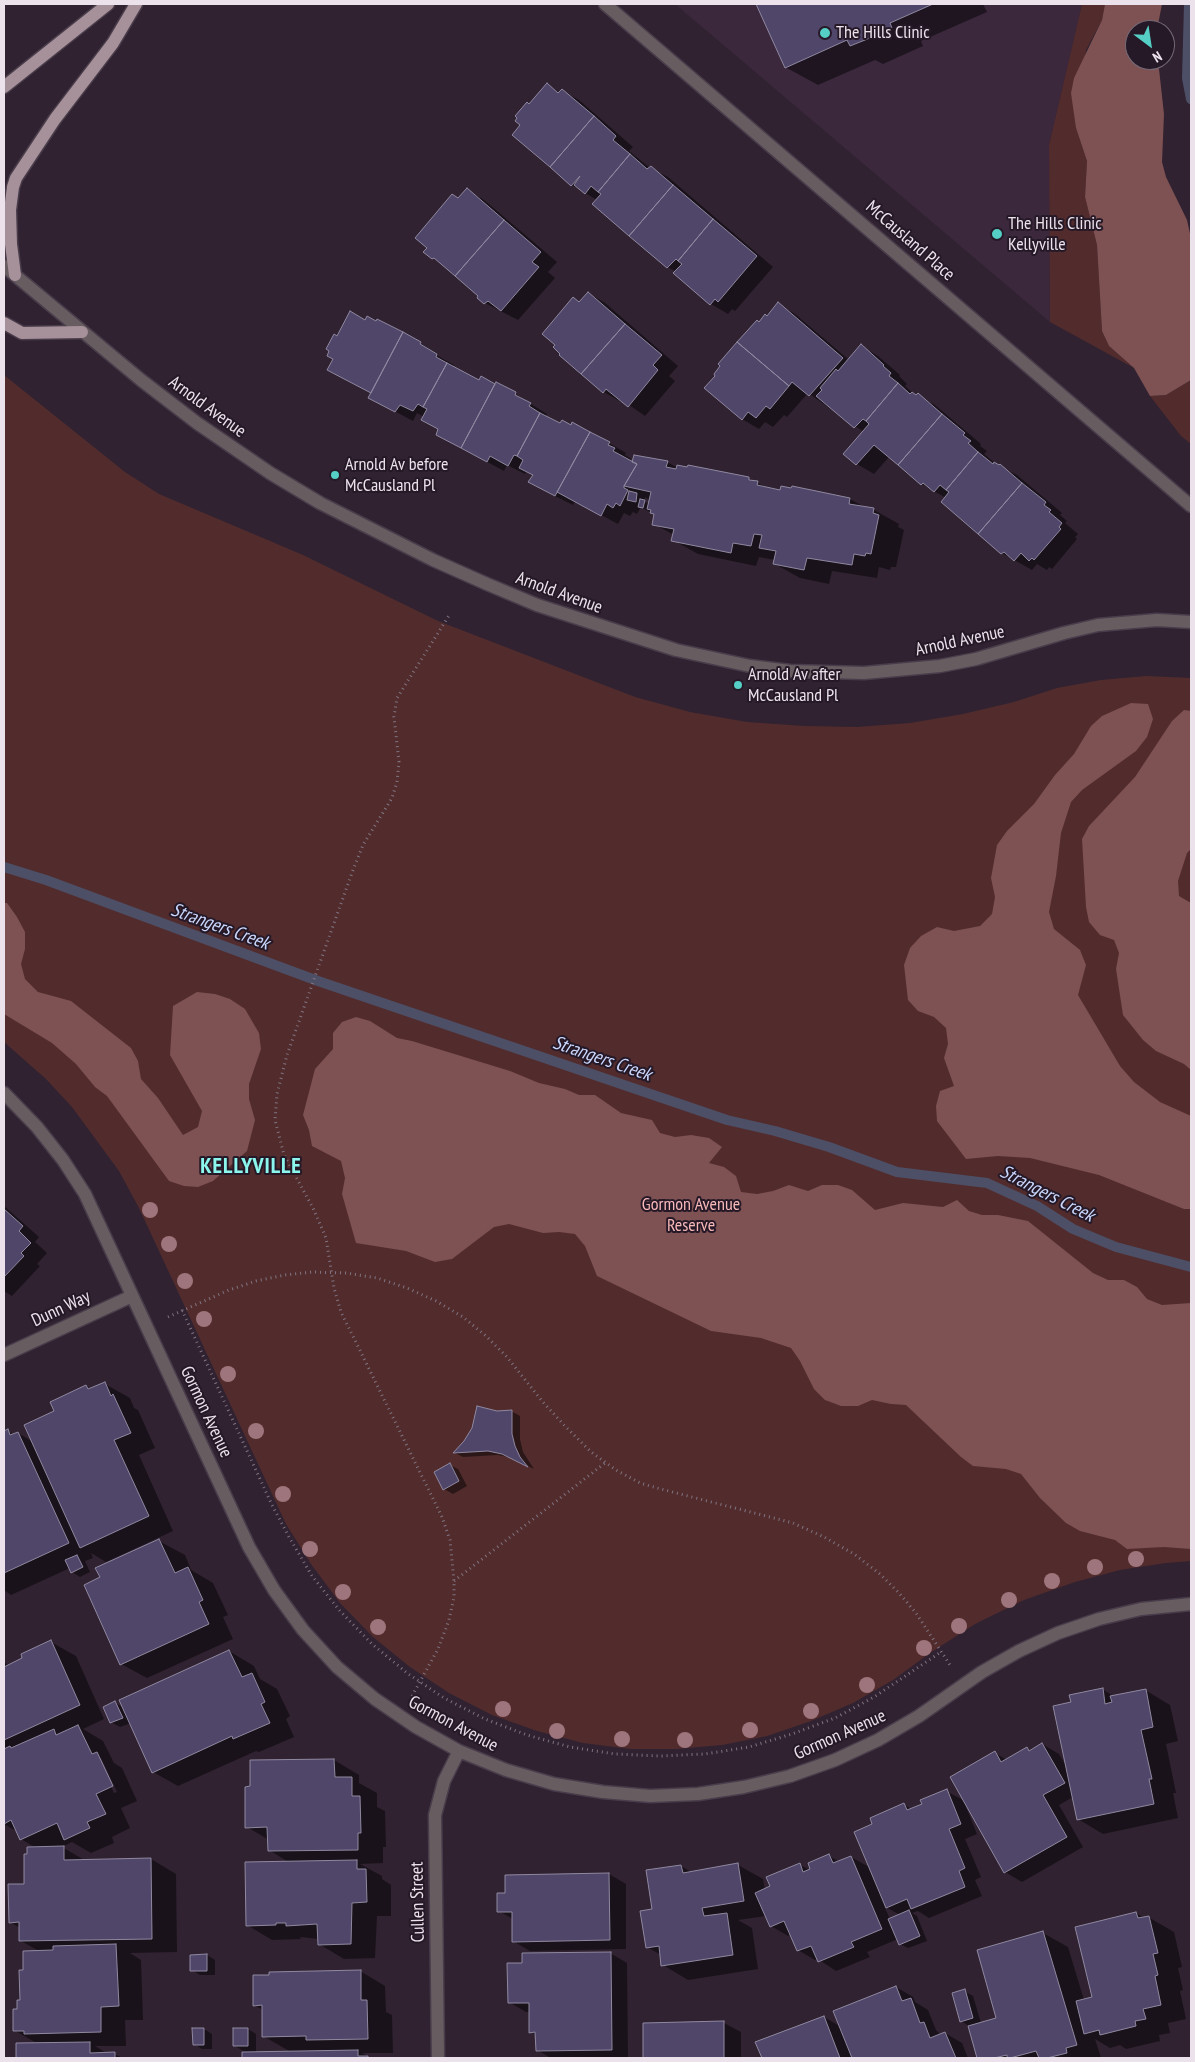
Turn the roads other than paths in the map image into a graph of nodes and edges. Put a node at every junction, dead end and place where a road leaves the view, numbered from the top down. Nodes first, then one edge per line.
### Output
1 (108, 4) edge
2 (136, 4) edge
3 (605, 4) edge
4 (4, 87) edge
5 (4, 266) edge
6 (15, 275) junction
7 (4, 323) edge
8 (82, 332) junction
9 (1191, 506) edge
10 (1191, 622) edge
11 (4, 1093) edge
12 (132, 1296) junction
13 (4, 1355) edge
14 (1191, 1604) edge
15 (459, 1751) junction
16 (438, 2058) edge

1 - 4 main road
2 - 6 main road
3 - 9 street, McCausland Place
5 - 6 street, Arnold Avenue
6 - 8 street, Arnold Avenue
7 - 8 main road
8 - 10 street, Arnold Avenue
11 - 12 street, Gormon Avenue
12 - 13 street, Dunn Way
12 - 15 street, Gormon Avenue
14 - 15 street, Gormon Avenue
15 - 16 street, Cullen Street

